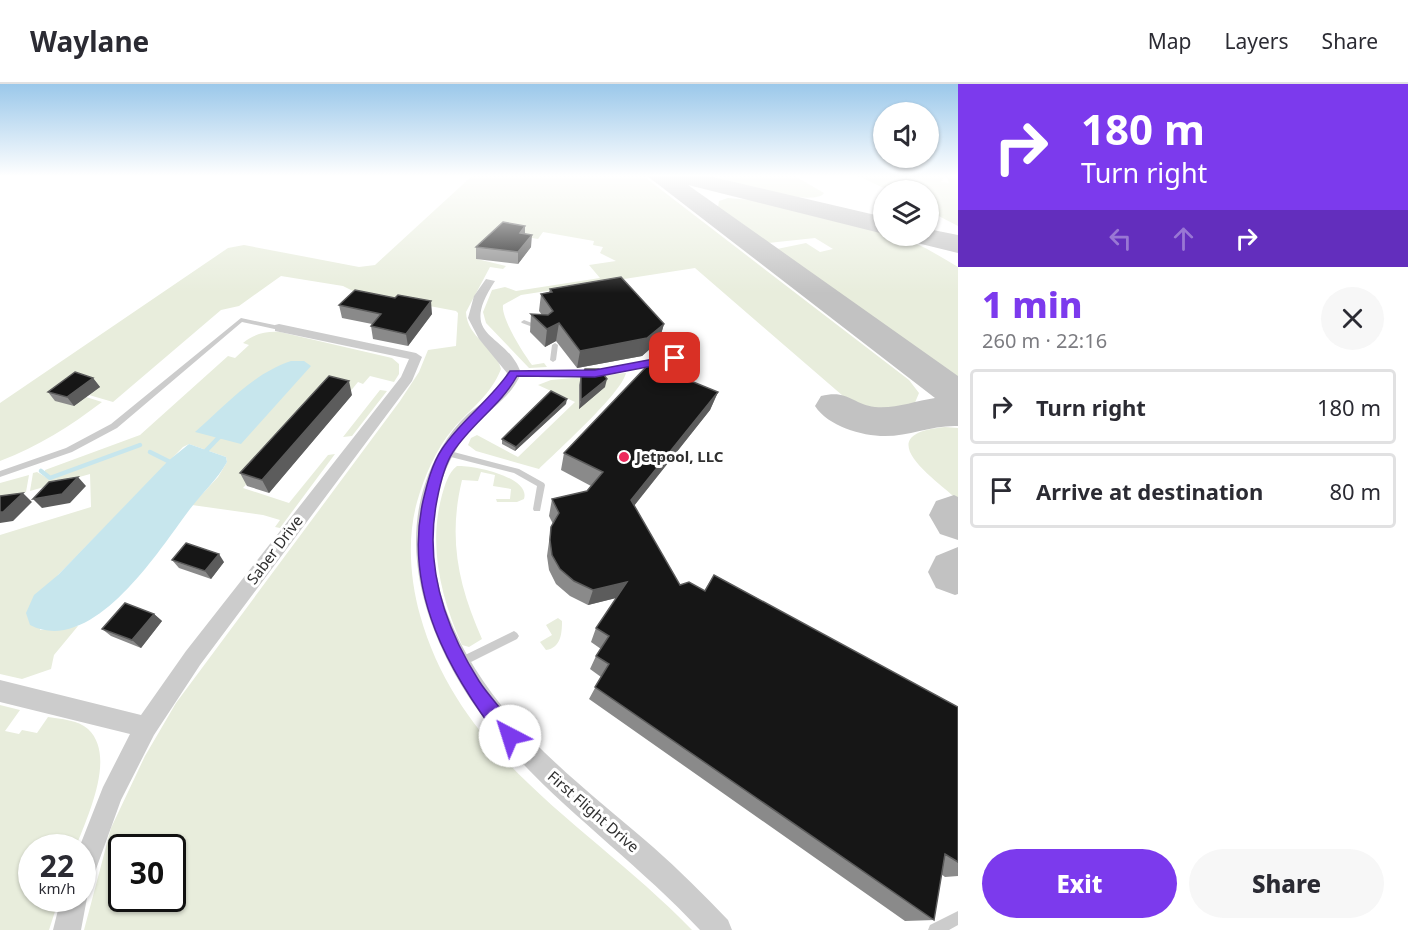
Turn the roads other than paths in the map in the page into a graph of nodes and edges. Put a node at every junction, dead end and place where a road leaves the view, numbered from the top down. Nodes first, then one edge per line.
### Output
1 (490, 281) dead end
2 (524, 322) dead end
3 (279, 328) joint
4 (544, 329) edge
5 (555, 345) dead end
6 (675, 358) dead end
7 (553, 360) dead end
8 (514, 373) junction
9 (446, 453) junction
10 (0, 474) edge
11 (537, 509) dead end
12 (514, 636) dead end
13 (458, 664) junction
14 (0, 691) edge
15 (146, 727) junction
16 (96, 836) edge
17 (71, 912) edge
18 (958, 918) edge
19 (67, 930) edge
20 (718, 930) edge
21 (935, 930) edge

1 - 8 street
2 - 4 lane
3 - 10 lane
3 - 15 street, Saber Drive
5 - 7 lane
6 - 8 lane
8 - 9 street, First Flight Drive
9 - 11 lane
9 - 13 street, First Flight Drive
12 - 13 lane
13 - 20 street, First Flight Drive
14 - 15 street
15 - 16 street, Saber Drive
17 - 19 street
18 - 21 lane

